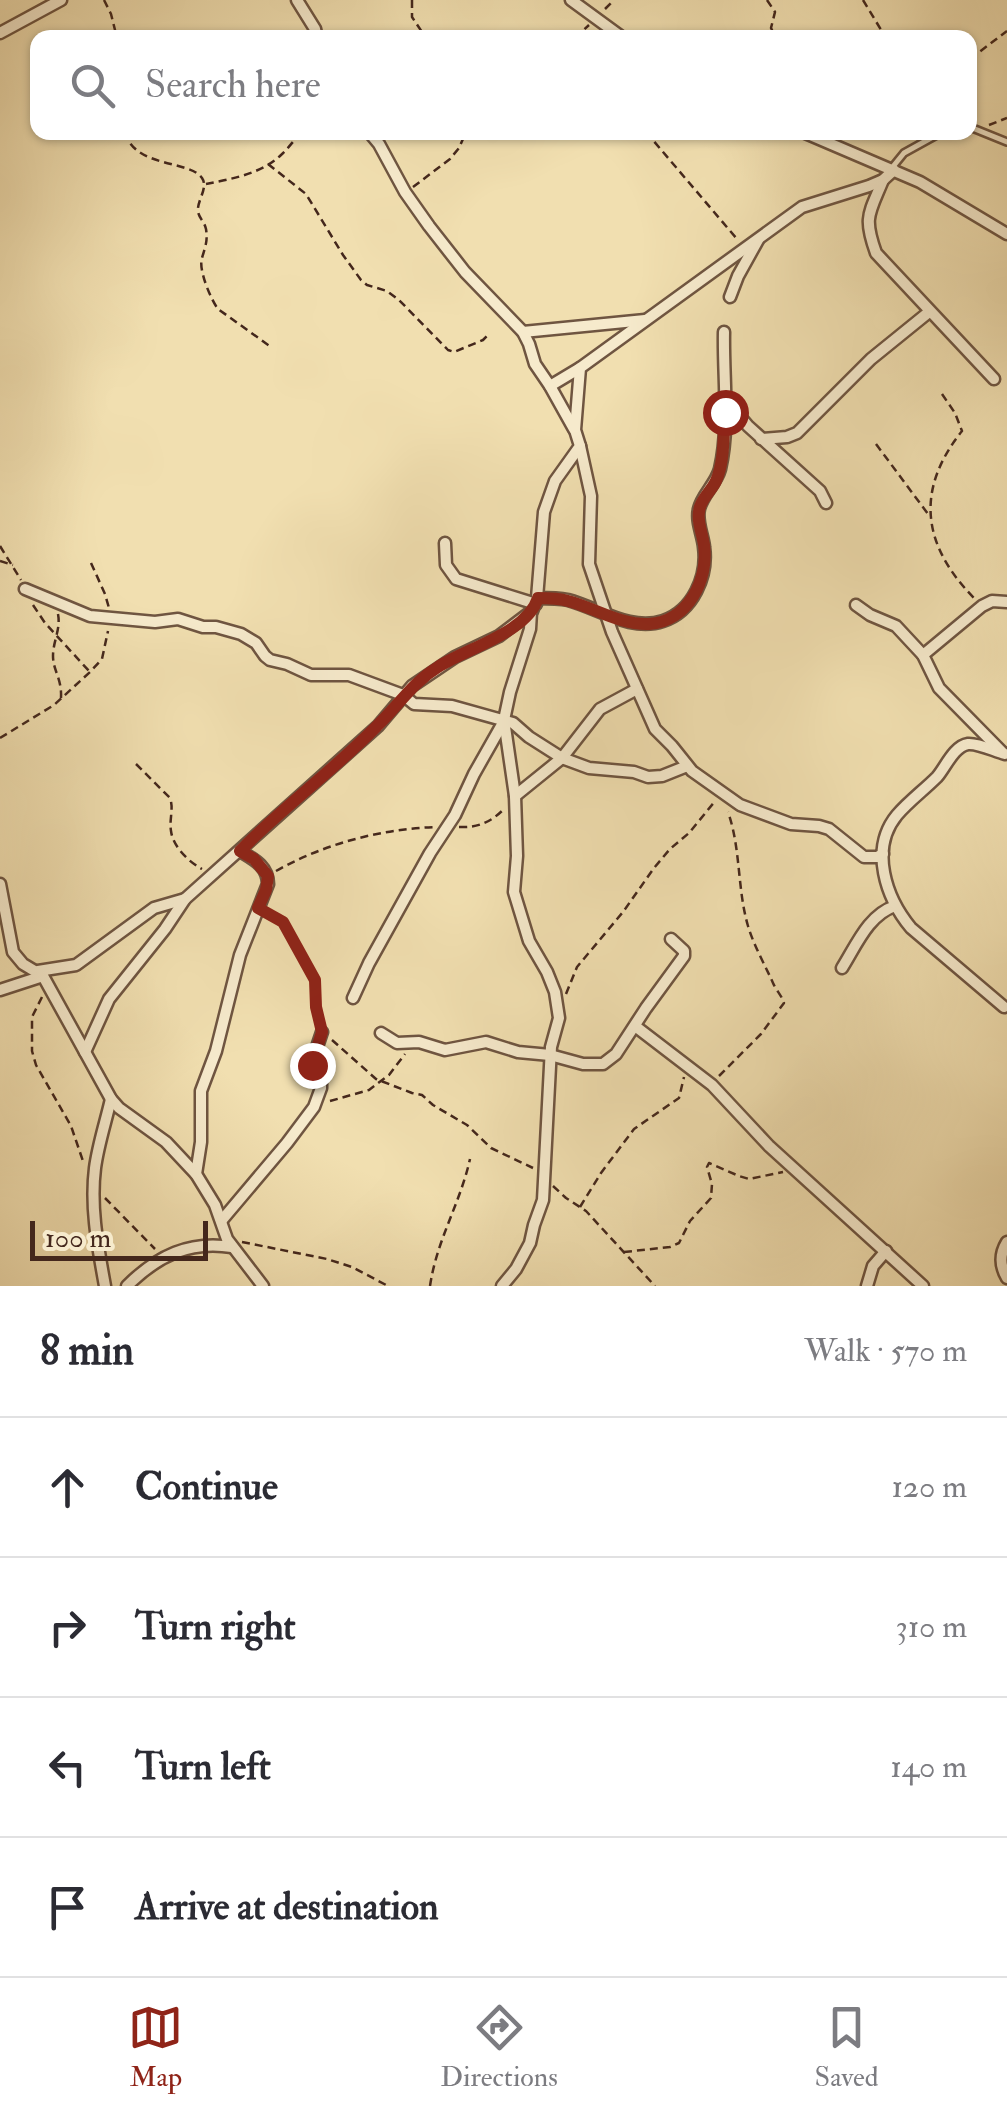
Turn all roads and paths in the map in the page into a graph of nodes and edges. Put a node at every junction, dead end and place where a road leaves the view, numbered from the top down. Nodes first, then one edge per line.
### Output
1 (61, 0) edge
2 (104, 0) edge
3 (297, 0) edge
4 (412, 0) edge
5 (571, 0) edge
6 (614, 0) edge
7 (767, 0) edge
8 (863, 0) edge
9 (595, 19) junction
10 (115, 30) edge
11 (315, 30) edge
12 (421, 30) edge
13 (583, 30) edge
14 (611, 30) edge
15 (772, 30) edge
16 (881, 30) edge
17 (1007, 31) edge
18 (0, 33) edge
19 (977, 54) edge
20 (1007, 118) edge
21 (978, 129) joint
22 (128, 140) edge
23 (293, 140) edge
24 (375, 140) edge
25 (462, 140) edge
26 (653, 140) edge
27 (823, 140) edge
28 (928, 140) edge
29 (1007, 142) edge
30 (268, 164) junction
31 (893, 170) junction
32 (883, 180) junction
33 (204, 185) junction
34 (404, 192) junction
35 (1007, 234) edge
36 (759, 239) junction
37 (745, 248) junction
38 (730, 297) dead end
39 (929, 312) junction
40 (646, 320) junction
41 (524, 332) junction
42 (724, 332) dead end
43 (489, 334) dead end
44 (272, 347) dead end
45 (580, 368) junction
46 (994, 380) dead end
47 (550, 386) junction
48 (942, 394) dead end
49 (725, 399) junction
50 (574, 430) junction
51 (761, 438) junction
52 (876, 444) dead end
53 (580, 446) junction
54 (826, 503) dead end
55 (929, 515) junction
56 (445, 543) dead end
57 (0, 546) edge
58 (0, 561) edge
59 (92, 563) dead end
60 (13, 566) junction
61 (25, 589) junction
62 (55, 601) junction
63 (1007, 602) edge
64 (535, 604) junction
65 (856, 605) dead end
66 (982, 606) junction
67 (606, 615) junction
68 (110, 618) junction
69 (57, 637) junction
70 (923, 656) junction
71 (90, 672) junction
72 (637, 688) junction
73 (403, 695) junction
74 (60, 700) junction
75 (504, 720) junction
76 (0, 738) edge
77 (1006, 755) edge
78 (562, 758) junction
79 (136, 764) dead end
80 (687, 766) junction
81 (720, 793) junction
82 (515, 796) junction
83 (727, 810) dead end
84 (448, 827) junction
85 (240, 851) junction
86 (884, 854) junction
87 (214, 874) junction
88 (268, 876) junction
89 (0, 884) edge
90 (186, 899) junction
91 (895, 906) junction
92 (258, 908) junction
93 (671, 939) dead end
94 (842, 968) dead end
95 (40, 974) junction
96 (49, 988) junction
97 (0, 990) edge
98 (352, 998) dead end
99 (1004, 1006) dead end
100 (558, 1009) junction
101 (635, 1026) junction
102 (322, 1032) junction
103 (381, 1033) dead end
104 (416, 1041) junction
105 (85, 1052) junction
106 (550, 1055) junction
107 (692, 1069) junction
108 (381, 1082) junction
109 (712, 1085) junction
110 (112, 1098) junction
111 (314, 1107) junction
112 (470, 1159) dead end
113 (793, 1169) junction
114 (196, 1174) junction
115 (545, 1176) junction
116 (93, 1186) junction
117 (580, 1207) junction
118 (222, 1220) junction
119 (1007, 1242) edge
120 (229, 1244) junction
121 (886, 1251) junction
122 (624, 1252) junction
123 (163, 1258) junction
124 (1007, 1278) edge
125 (105, 1286) edge
126 (128, 1286) edge
127 (263, 1286) edge
128 (388, 1286) edge
129 (430, 1286) edge
130 (502, 1286) edge
131 (655, 1286) edge
132 (867, 1286) edge
133 (922, 1286) edge

1 - 18 street
2 - 10 path
3 - 11 street
4 - 12 path
5 - 9 street
6 - 9 path
7 - 15 path
8 - 16 path
9 - 13 path
9 - 14 street
17 - 19 path
20 - 21 path
21 - 29 lane
22 - 33 path
23 - 30 path
24 - 34 street
25 - 34 path
26 - 37 path
27 - 31 street
28 - 31 lane
30 - 33 path
30 - 43 path
31 - 32 street
31 - 35 street
32 - 36 street
32 - 39 street
33 - 44 path
34 - 41 street
36 - 37 street
36 - 38 street
37 - 40 street
39 - 46 street
39 - 51 street
40 - 41 street
40 - 45 street
41 - 47 street
42 - 49 street
45 - 47 street
45 - 50 street
47 - 50 street
48 - 55 path
49 - 51 street
49 - 67 street
50 - 53 street
51 - 54 street
52 - 55 path
53 - 64 street
53 - 67 street
55 - 66 path
56 - 64 street
57 - 60 path
58 - 60 path
59 - 68 path
60 - 61 path
61 - 62 street
61 - 69 path
62 - 68 street
62 - 69 path
63 - 66 street
64 - 67 street
64 - 73 street
64 - 75 street
65 - 70 street
66 - 70 street
67 - 72 street
68 - 71 path
68 - 73 street
69 - 71 path
69 - 74 path
70 - 77 street
71 - 74 path
72 - 78 street
72 - 80 street
73 - 75 street
73 - 85 street
74 - 76 path
75 - 78 street
75 - 82 street
75 - 84 street
77 - 86 street
78 - 80 street
78 - 82 street
79 - 87 path
80 - 81 street
81 - 86 street
81 - 100 path
82 - 84 path
82 - 100 street
83 - 109 path
84 - 88 path
84 - 98 street
85 - 87 street
85 - 88 street
86 - 91 street
87 - 90 street
88 - 92 street
89 - 95 street
90 - 95 street
90 - 105 street
91 - 94 street
91 - 99 street
92 - 102 path
92 - 114 street
93 - 101 street
95 - 96 street
95 - 97 street
96 - 105 street
96 - 116 path
100 - 106 street
101 - 106 street
101 - 107 street
102 - 108 path
102 - 111 street
103 - 104 street
104 - 106 street
104 - 108 path
105 - 110 street
106 - 115 street
107 - 109 street
107 - 117 path
108 - 111 path
108 - 115 path
109 - 113 street
110 - 114 street
110 - 116 street
111 - 118 street
112 - 129 path
113 - 121 street
113 - 122 path
114 - 118 street
115 - 117 path
115 - 130 street
116 - 123 path
116 - 125 street
117 - 122 path
118 - 120 street
119 - 124 street
120 - 123 street
120 - 127 street
120 - 128 path
121 - 132 street
121 - 133 street
122 - 131 path
123 - 126 street

